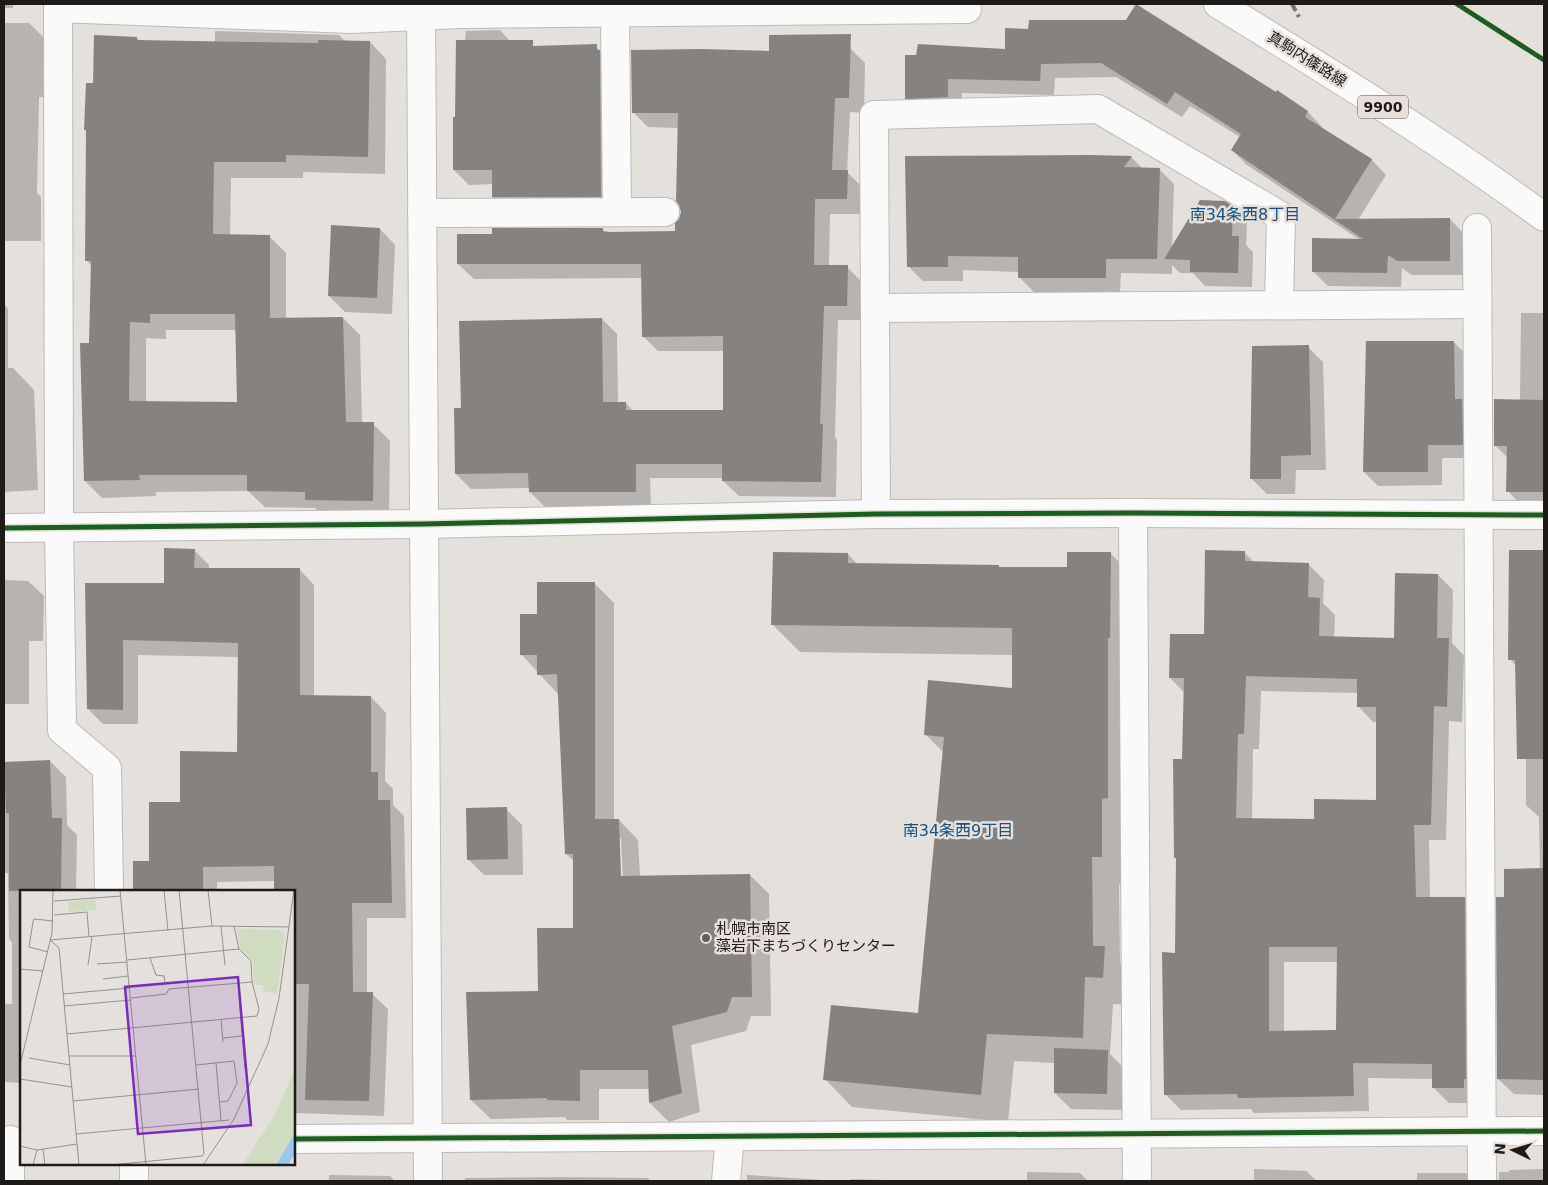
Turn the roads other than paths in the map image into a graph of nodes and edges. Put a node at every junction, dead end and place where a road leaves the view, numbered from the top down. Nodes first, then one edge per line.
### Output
1 (1218, 4) edge
2 (58, 6) edge
3 (421, 10) edge
4 (967, 10) dead end
5 (615, 14) junction
6 (617, 212) junction
7 (666, 212) dead end
8 (422, 213) junction
9 (1544, 216) edge
10 (1478, 228) dead end
11 (1477, 304) junction
12 (1279, 305) junction
13 (876, 308) junction
14 (1132, 513) junction
15 (876, 514) junction
16 (1478, 515) junction
17 (1544, 515) edge
18 (424, 524) junction
19 (59, 527) junction
20 (4, 528) edge
21 (109, 890) edge
22 (1481, 1131) junction
23 (1544, 1131) edge
24 (1137, 1134) junction
25 (730, 1136) junction
26 (295, 1139) edge
27 (428, 1139) junction
28 (12, 1140) edge
29 (134, 1165) edge
30 (10, 1181) edge
31 (134, 1181) edge
32 (428, 1181) edge
33 (726, 1181) edge
34 (1138, 1181) edge
35 (1482, 1181) edge

1 - 9 street, 真駒内篠路線 / 9900
2 - 3 street
2 - 19 street
3 - 5 street
3 - 8 street
4 - 5 street
5 - 6 street
6 - 7 street
6 - 8 street
8 - 18 street
10 - 11 street
11 - 12 street
11 - 16 street
12 - 13 street
12 - 13 street
13 - 15 street
14 - 15 street
14 - 16 street
14 - 24 street
15 - 18 street
16 - 17 street
16 - 22 street
18 - 19 street
18 - 27 street
19 - 20 street
19 - 21 street
22 - 23 street
22 - 24 street
22 - 35 street
24 - 25 street
24 - 34 street
25 - 27 street
25 - 33 street
26 - 27 street
27 - 32 street
28 - 30 street
29 - 31 street

